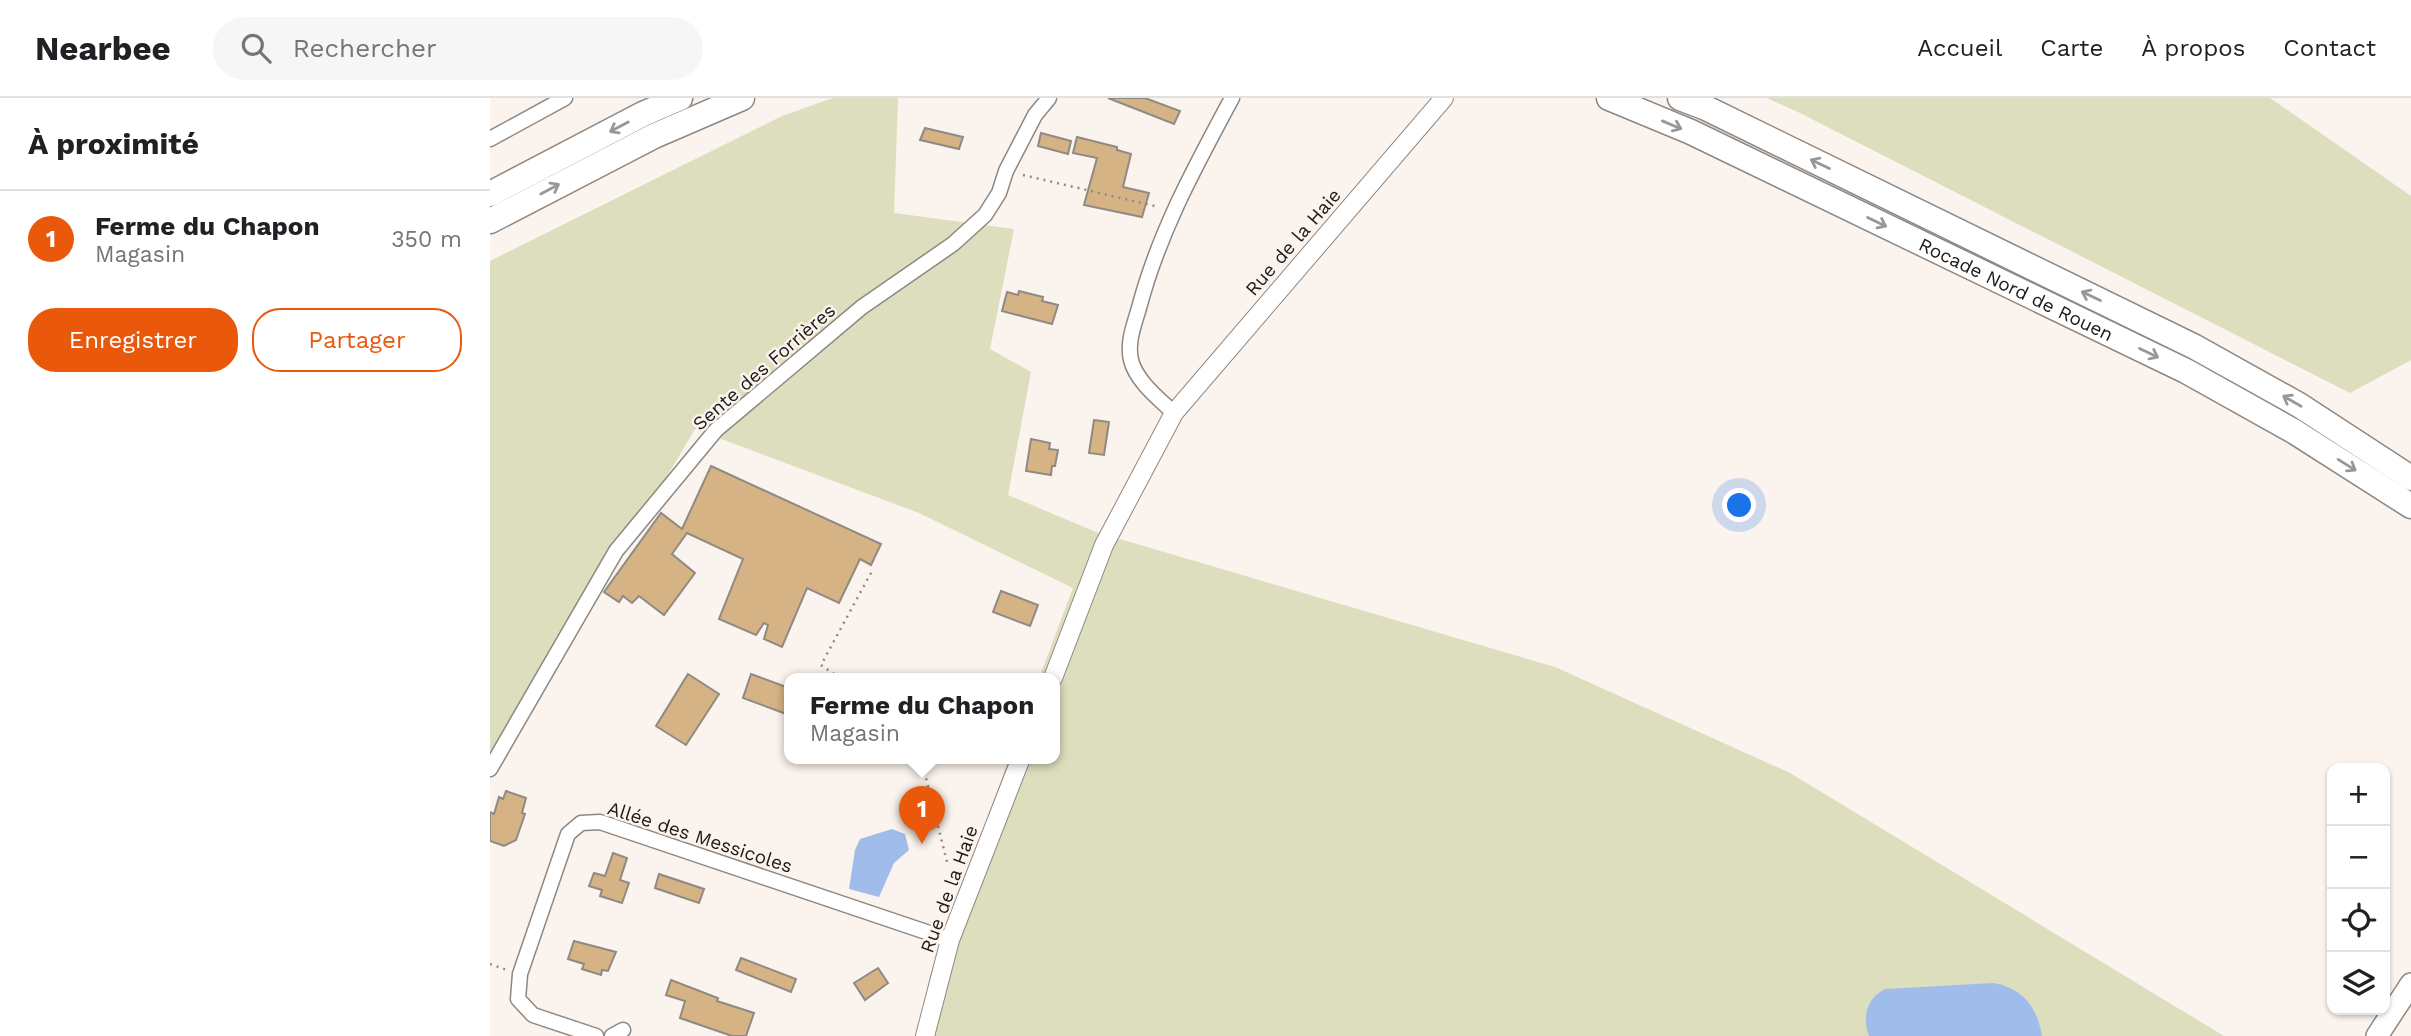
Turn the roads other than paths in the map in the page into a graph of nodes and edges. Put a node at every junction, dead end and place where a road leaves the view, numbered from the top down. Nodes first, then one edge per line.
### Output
1 (565, 98) edge
2 (680, 98) edge
3 (742, 98) edge
4 (1049, 98) edge
5 (1231, 98) edge
6 (1444, 98) edge
7 (1609, 98) edge
8 (1681, 98) edge
9 (490, 139) edge
10 (490, 194) edge
11 (490, 221) edge
12 (1174, 413) junction
13 (2411, 478) edge
14 (2411, 506) edge
15 (1055, 673) edge
16 (1019, 764) edge
17 (490, 769) edge
18 (950, 940) junction
19 (2411, 984) edge
20 (596, 1036) edge
21 (925, 1036) edge
22 (2377, 1036) edge

1 - 9 street
2 -> 10 highway
11 -> 3 highway
4 - 17 street, Sente des Forrières
5 - 12 street
6 - 12 street, Rue de la Haie
7 -> 14 highway, Rocade Nord de Rouen
13 -> 8 highway, Rocade Nord de Rouen
12 - 15 street, Rue de la Haie
16 - 18 street, Rue de la Haie
18 - 20 street, Allée des Messicoles
18 - 21 street, Rue de la Haie
19 - 22 main road

